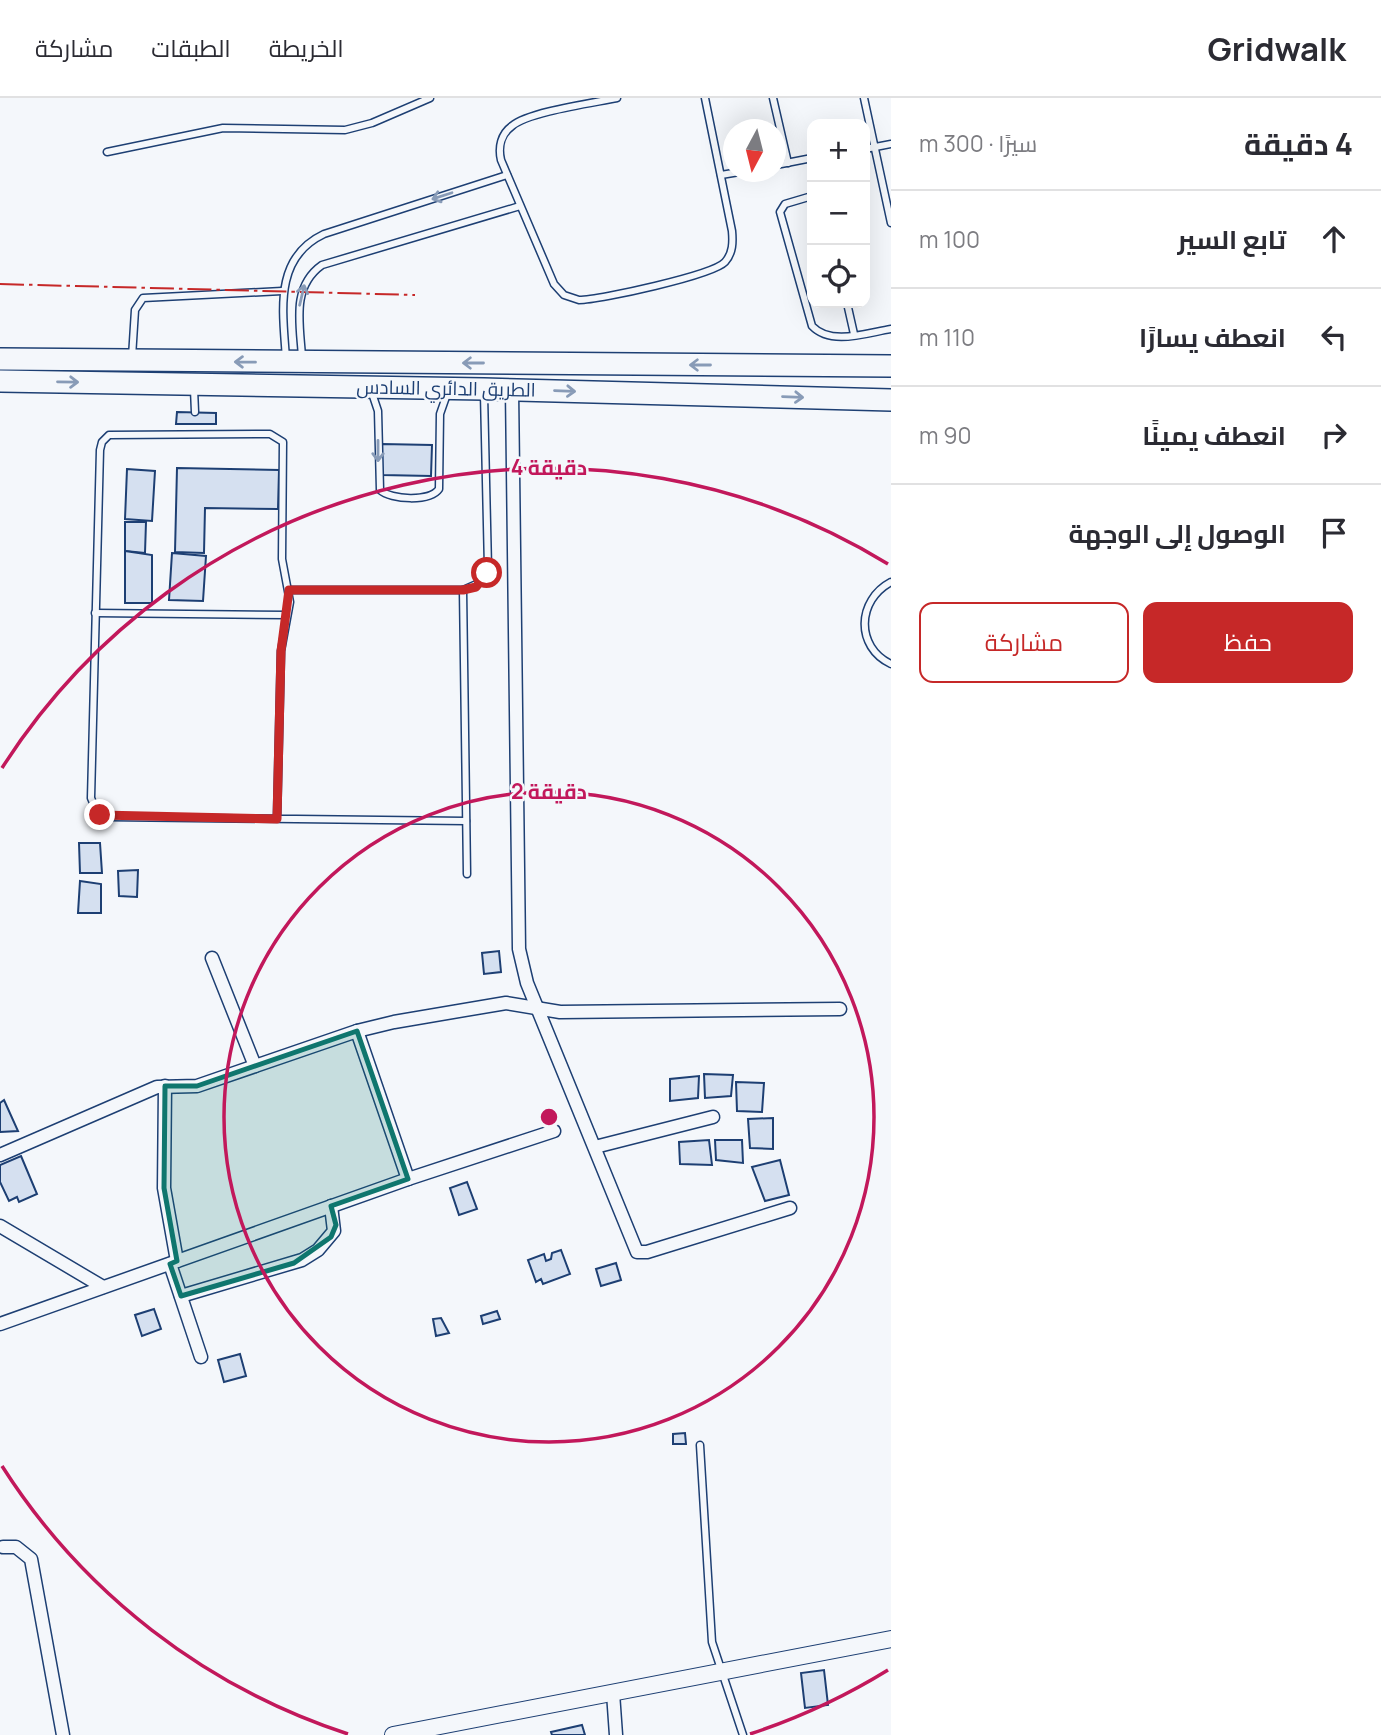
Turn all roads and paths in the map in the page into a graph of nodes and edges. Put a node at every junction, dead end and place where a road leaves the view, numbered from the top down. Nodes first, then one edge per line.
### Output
1 (430, 98) edge
2 (617, 98) edge
3 (705, 98) edge
4 (773, 98) edge
5 (864, 98) edge
6 (891, 144) edge
7 (875, 147) junction
8 (870, 148) edge
9 (107, 152) dead end
10 (807, 159) edge
11 (788, 163) joint
12 (507, 175) junction
13 (721, 175) joint
14 (807, 197) edge
15 (520, 206) junction
16 (891, 223) edge
17 (282, 292) junction
18 (848, 308) edge
19 (891, 329) edge
20 (854, 334) junction
21 (0, 359) edge
22 (132, 360) junction
23 (294, 362) junction
24 (891, 366) edge
25 (0, 381) edge
26 (194, 384) junction
27 (296, 385) junction
28 (366, 387) junction
29 (452, 388) junction
30 (484, 389) junction
31 (512, 390) junction
32 (891, 400) edge
33 (195, 412) dead end
34 (195, 424) dead end
35 (195, 434) junction
36 (891, 582) edge
37 (289, 590) junction
38 (463, 590) junction
39 (95, 613) junction
40 (287, 615) junction
41 (891, 664) edge
42 (277, 819) junction
43 (466, 821) junction
44 (467, 874) dead end
45 (212, 958) dead end
46 (537, 1008) junction
47 (840, 1009) dead end
48 (357, 1031) junction
49 (255, 1066) junction
50 (165, 1086) junction
51 (713, 1117) dead end
52 (554, 1131) dead end
53 (595, 1147) junction
54 (0, 1155) edge
55 (408, 1179) junction
56 (331, 1206) junction
57 (790, 1208) dead end
58 (0, 1226) edge
59 (173, 1262) junction
60 (103, 1287) junction
61 (181, 1296) junction
62 (0, 1324) edge
63 (201, 1357) dead end
64 (700, 1445) dead end
65 (3, 1547) dead end
66 (891, 1639) edge
67 (720, 1672) junction
68 (612, 1693) junction
69 (470, 1728) edge
70 (64, 1735) edge
71 (397, 1735) edge
72 (616, 1735) edge
73 (743, 1735) edge

1 - 9 lane
2 - 12 lane
3 - 13 lane
4 - 11 lane
5 - 7 lane
6 - 7 lane
7 - 8 lane
7 - 16 lane
10 - 11 lane
12 - 15 lane
12 -> 17 lane
13 - 15 lane
14 - 20 lane
23 -> 15 lane
17 - 22 lane
17 - 23 lane
18 - 20 lane
19 - 20 lane
21 - 22 highway, الطريق الدائري السادس
23 -> 22 highway, الطريق الدائري السادس
24 -> 23 highway, الطريق الدائري السادس
23 - 27 highway
25 -> 26 highway, الطريق الدائري السادس
26 - 27 highway, الطريق الدائري السادس
26 - 33 lane
27 - 28 highway, الطريق الدائري السادس
28 - 29 highway, الطريق الدائري السادس
28 -> 29 lane
29 - 30 highway, الطريق الدائري السادس
30 - 31 highway, الطريق الدائري السادس
30 - 38 lane
31 -> 32 highway, الطريق الدائري السادس
31 - 46 street
34 - 35 lane
35 - 37 lane
35 - 39 lane
36 - 41 lane
37 - 38 lane
37 - 40 lane
38 - 43 lane
39 - 40 lane
39 - 42 lane
40 - 42 lane
42 - 43 lane
43 - 44 lane
45 - 49 street
46 - 47 street
46 - 48 street
46 - 53 street
48 - 49 street
48 - 55 street
49 - 50 street
50 - 54 street
50 - 59 street
51 - 53 street
52 - 55 street
53 - 57 street
55 - 56 street
56 - 59 street
56 - 61 street
58 - 60 street
59 - 60 street
59 - 61 street
60 - 62 street
61 - 63 street
64 - 67 lane
65 - 70 street
66 - 67 street
67 - 68 street
67 - 73 lane
68 - 69 street
68 - 72 street
69 - 71 street

